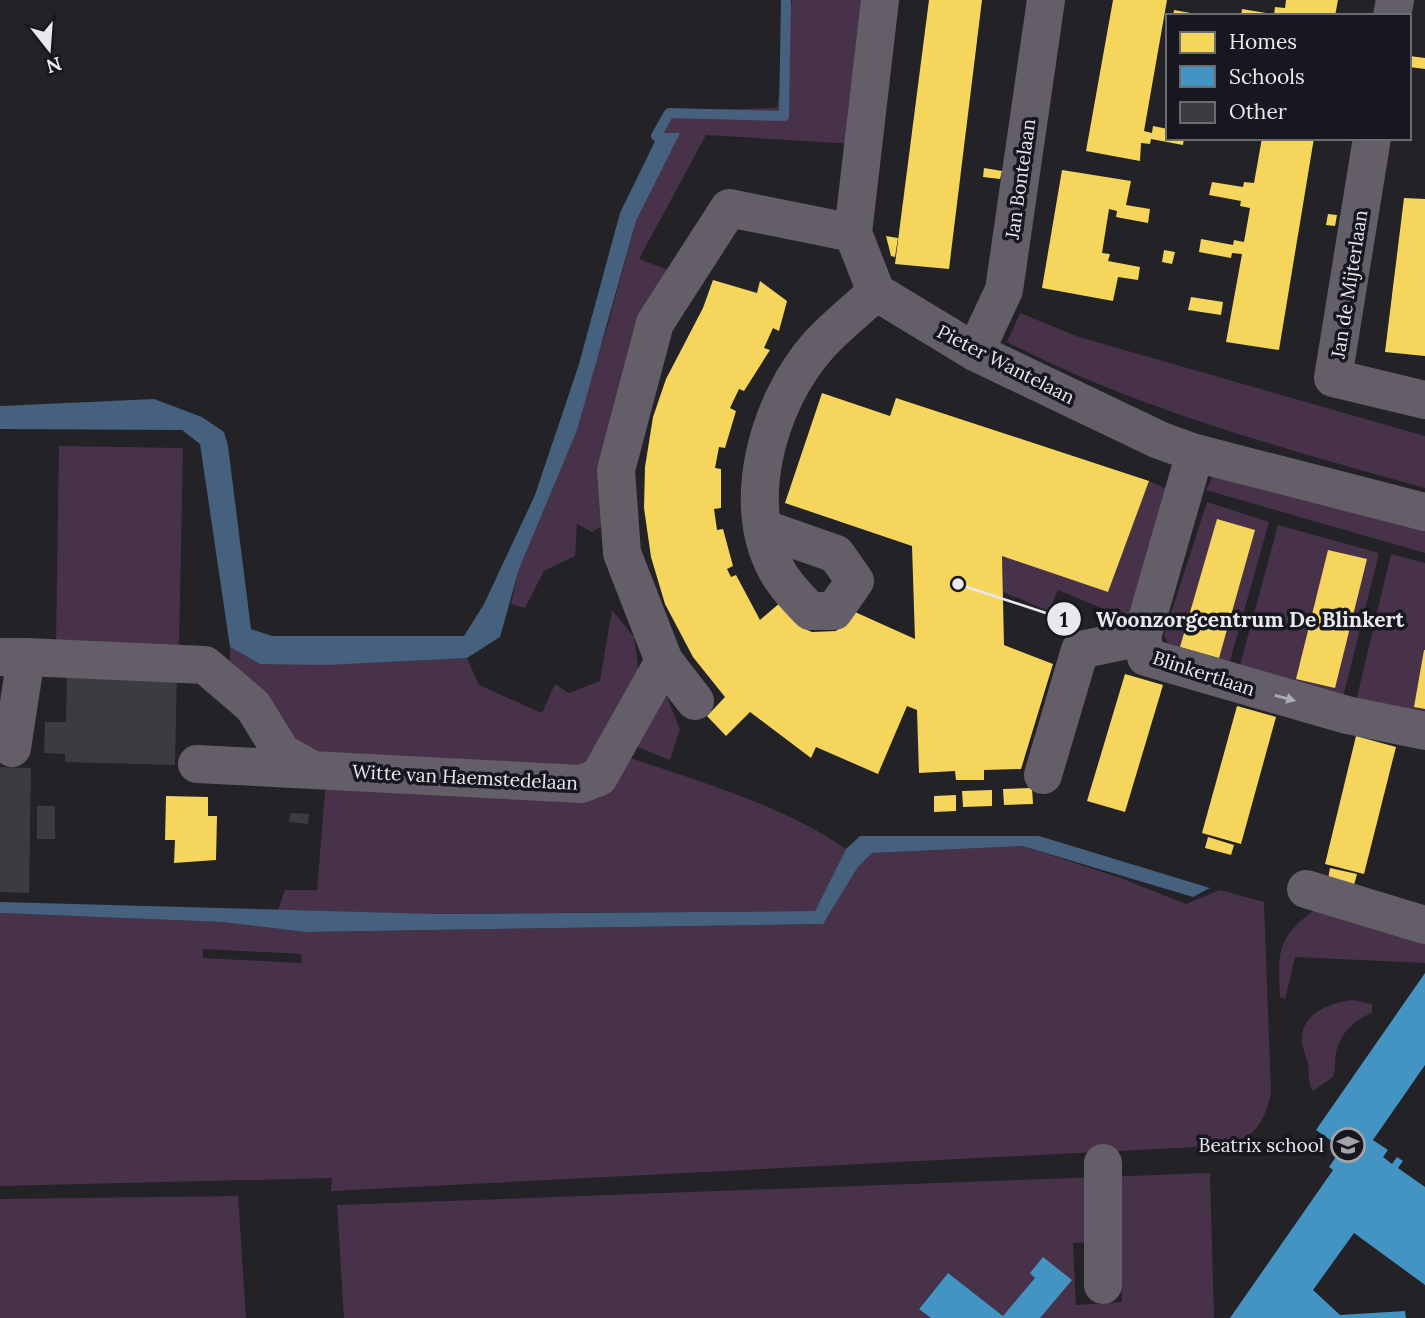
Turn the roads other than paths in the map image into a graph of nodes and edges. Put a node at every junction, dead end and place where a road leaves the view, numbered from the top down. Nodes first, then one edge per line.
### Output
1 (880, 0) edge
2 (1046, 0) edge
3 (1372, 140) edge
4 (853, 233) junction
5 (876, 292) junction
6 (975, 352) junction
7 (1425, 400) edge
8 (1195, 453) junction
9 (1425, 512) edge
10 (762, 528) dead end
11 (1142, 637) junction
12 (13, 657) edge
13 (664, 661) junction
14 (695, 701) dead end
15 (1425, 730) edge
16 (12, 748) dead end
17 (197, 764) dead end
18 (311, 769) junction
19 (1043, 775) dead end
20 (1306, 889) dead end
21 (1425, 925) edge
22 (1103, 1163) dead end
23 (1103, 1285) dead end

1 - 4 street
2 - 6 street, Jan Bontelaan
3 - 7 street, Jan de Mijterlaan
4 - 5 street
4 - 13 street
5 - 6 street, Pieter Wantelaan
5 - 10 street
6 - 8 street, Pieter Wantelaan
8 - 9 street, Pieter Wantelaan
8 - 11 street, Blinkertlaan
11 -> 15 street, Blinkertlaan
11 - 19 street
12 - 16 street
12 - 18 street
13 - 14 street
13 - 18 street, Witte van Haemstedelaan
17 - 18 street, Witte van Haemstedelaan
20 - 21 street
22 - 23 street

